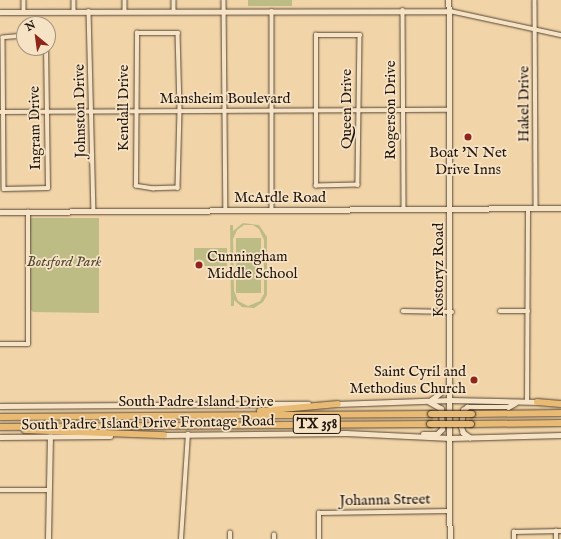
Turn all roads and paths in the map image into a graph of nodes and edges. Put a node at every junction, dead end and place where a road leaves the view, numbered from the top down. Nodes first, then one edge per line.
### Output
1 (24, 0) edge
2 (74, 0) edge
3 (125, 0) edge
4 (174, 0) edge
5 (224, 0) edge
6 (450, 0) edge
7 (535, 0) edge
8 (174, 10) junction
9 (224, 10) junction
10 (272, 10) junction
11 (403, 10) junction
12 (74, 11) junction
13 (89, 11) junction
14 (125, 11) junction
15 (450, 11) junction
16 (0, 12) edge
17 (24, 12) junction
18 (535, 30) junction
19 (561, 35) edge
20 (16, 37) edge
21 (46, 56) edge
22 (317, 110) junction
23 (360, 110) junction
24 (402, 110) junction
25 (450, 110) junction
26 (180, 111) junction
27 (225, 111) junction
28 (273, 111) junction
29 (2, 112) edge
30 (47, 112) junction
31 (92, 112) junction
32 (136, 112) junction
33 (561, 208) edge
34 (451, 209) junction
35 (528, 209) junction
36 (536, 209) junction
37 (272, 210) junction
38 (404, 210) junction
39 (94, 211) junction
40 (226, 211) junction
41 (0, 212) edge
42 (28, 212) junction
43 (403, 311) dead end
44 (500, 311) dead end
45 (528, 311) junction
46 (452, 312) junction
47 (0, 344) edge
48 (450, 384) junction
49 (450, 400) junction
50 (427, 401) junction
51 (517, 402) junction
52 (527, 402) junction
53 (537, 402) joint
54 (561, 403) edge
55 (338, 404) junction
56 (0, 406) edge
57 (561, 413) edge
58 (193, 415) junction
59 (0, 417) edge
60 (561, 423) edge
61 (0, 427) edge
62 (14, 427) junction
63 (188, 434) junction
64 (164, 435) junction
65 (561, 435) edge
66 (390, 436) junction
67 (0, 437) edge
68 (50, 437) junction
69 (450, 438) junction
70 (470, 438) junction
71 (0, 490) edge
72 (49, 490) junction
73 (450, 511) junction
74 (556, 531) junction
75 (561, 531) edge
76 (230, 533) dead end
77 (48, 539) edge
78 (181, 539) edge
79 (230, 539) edge
80 (319, 539) edge
81 (450, 539) edge
82 (514, 539) edge
83 (556, 539) edge

1 - 17 street
2 - 12 street
3 - 14 street
4 - 8 street
5 - 9 street
6 - 15 main road, Kostoryz Road
7 - 18 street, Hakel Drive
8 - 9 main road
8 - 14 main road
9 - 10 main road
9 - 27 street
10 - 11 main road
10 - 28 street
11 - 15 main road
11 - 24 street, Rogerson Drive
12 - 13 main road
12 - 17 main road
13 - 14 main road
13 - 31 street, Johnston Drive
15 - 18 street
15 - 25 main road, Kostoryz Road
16 - 17 main road
18 - 19 street
18 - 36 street, Hakel Drive
20 - 29 street
21 - 30 street, Ingram Drive
22 - 23 street, Mansheim Boulevard
22 - 23 street, Queen Drive
22 - 23 street, Queen Drive
22 - 28 street, Mansheim Boulevard
23 - 24 street, Mansheim Boulevard
24 - 25 street, Mansheim Boulevard
24 - 38 street, Rogerson Drive
25 - 34 main road, Kostoryz Road
26 - 27 street, Mansheim Boulevard
26 - 32 street, Mansheim Boulevard
26 - 32 street, Kendall Drive
26 - 32 street, Kendall Drive
27 - 28 street, Mansheim Boulevard
27 - 40 street
28 - 37 street
29 - 30 street, Mansheim Boulevard
29 - 30 street, Ingram Drive
30 - 31 street, Mansheim Boulevard
31 - 32 street, Mansheim Boulevard
31 - 39 street, Johnston Drive
33 - 36 main road, McArdle Road
34 - 35 main road, McArdle Road
34 - 38 main road, McArdle Road
34 - 46 main road, Kostoryz Road
35 - 36 main road, McArdle Road
35 - 45 street
37 - 38 main road, McArdle Road
37 - 40 main road, McArdle Road
39 - 40 main road, McArdle Road
39 - 42 main road, McArdle Road
41 - 42 main road, McArdle Road
42 - 47 street
43 - 46 street
44 - 45 street
45 - 52 street
46 - 48 main road, Kostoryz Road
48 - 49 main road, Kostoryz Road
48 - 50 main road
49 - 50 main road, South Padre Island Drive Frontage Road
49 - 51 main road, South Padre Island Drive Frontage Road
49 - 69 main road, Kostoryz Road
50 - 55 main road, South Padre Island Drive Frontage Road
50 - 66 main road
51 - 52 main road, South Padre Island Drive Frontage Road
51 - 70 main road
52 - 53 main road, South Padre Island Drive Frontage Road
53 - 54 highway
55 - 56 main road, South Padre Island Drive Frontage Road
55 - 58 highway
57 - 58 highway, South Padre Island Drive / TX 358, bridge
58 - 59 highway, South Padre Island Drive / TX 358
60 - 62 highway, South Padre Island Drive / TX 358, bridge
61 - 62 highway, South Padre Island Drive / TX 358
62 - 64 highway
63 - 64 main road, South Padre Island Drive Frontage Road
63 - 66 main road, South Padre Island Drive Frontage Road
63 - 78 street
64 - 68 main road, South Padre Island Drive Frontage Road
65 - 70 main road, South Padre Island Drive Frontage Road
66 - 69 main road, South Padre Island Drive Frontage Road
67 - 68 main road, South Padre Island Drive Frontage Road
68 - 72 main road
69 - 70 main road, South Padre Island Drive Frontage Road
69 - 73 main road, Kostoryz Road
71 - 72 street
72 - 77 main road
73 - 80 street, Johanna Street
73 - 81 main road, Kostoryz Road
74 - 75 street
74 - 82 street
74 - 83 street
76 - 79 street

